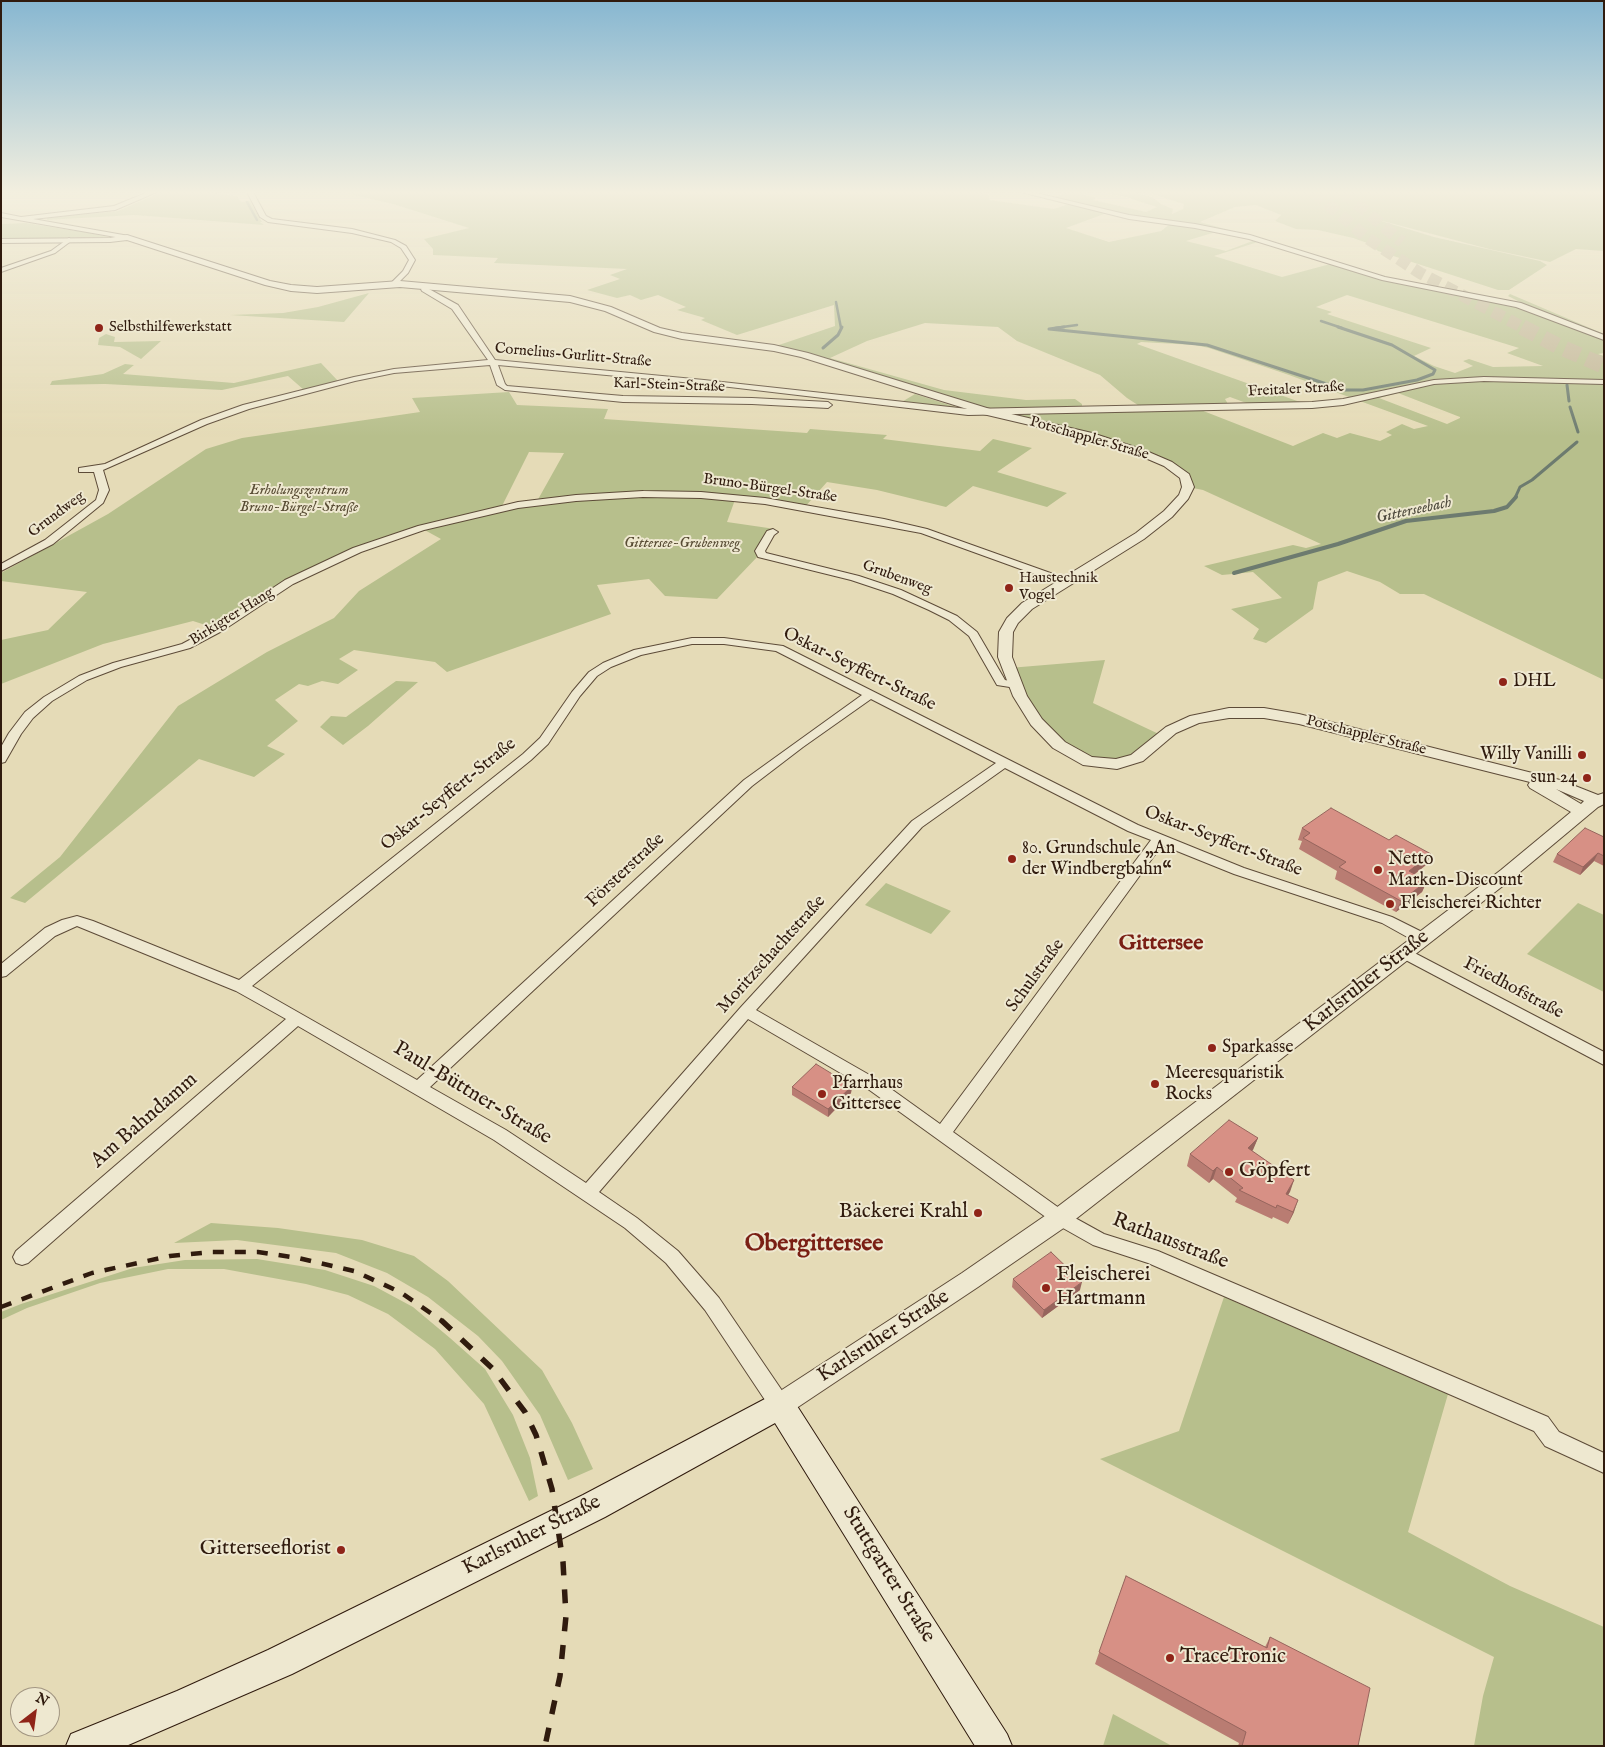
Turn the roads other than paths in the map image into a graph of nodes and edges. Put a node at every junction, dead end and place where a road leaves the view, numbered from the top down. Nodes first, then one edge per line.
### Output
1 (239, 274) edge
2 (404, 274) edge
3 (1365, 274) edge
4 (394, 284) junction
5 (428, 286) junction
6 (1604, 338) edge
7 (493, 362) junction
8 (1604, 383) edge
9 (968, 412) junction
10 (987, 412) junction
11 (98, 469) junction
12 (82, 470) dead end
13 (461, 518) joint
14 (773, 532) dead end
15 (1, 568) edge
16 (1066, 582) junction
17 (1016, 685) junction
18 (869, 694) junction
19 (1, 759) edge
20 (1004, 763) junction
21 (1518, 774) junction
22 (1601, 801) edge
23 (1581, 811) junction
24 (1159, 839) junction
25 (1423, 939) junction
26 (1404, 953) junction
27 (1, 972) edge
28 (241, 987) junction
29 (746, 1011) junction
30 (297, 1018) junction
31 (1604, 1059) edge
32 (420, 1088) junction
33 (942, 1134) junction
34 (587, 1194) junction
35 (1060, 1218) junction
36 (22, 1257) dead end
37 (780, 1405) junction
38 (1604, 1463) edge
39 (83, 1746) edge
40 (995, 1746) edge

1 - 4 street, Potschappler Straße
2 - 4 street
3 - 6 street
4 - 5 street, Potschappler Straße
5 - 7 street, Karl-Stein-Straße
5 - 10 street, Potschappler Straße
7 - 9 street, Cornelius-Gurlitt-Straße
7 - 9 street, Karl-Stein-Straße
7 - 11 street, Cornelius-Gurlitt-Straße
8 - 10 street, Freitaler Straße
9 - 10 street, Cornelius-Gurlitt-Straße
10 - 16 street, Potschappler Straße
11 - 12 street, Cornelius-Gurlitt-Straße
11 - 15 street, Grundweg
13 - 16 street, Bruno-Bürgel-Straße
13 - 19 street, Birkigter Hang
14 - 17 street, Grubenweg
16 - 17 street, Potschappler Straße
17 - 21 street, Potschappler Straße
18 - 20 street, Oskar-Seyffert-Straße
18 - 28 street, Oskar-Seyffert-Straße
18 - 32 street, Försterstraße
20 - 24 street, Oskar-Seyffert-Straße
20 - 29 street, Moritzschachtstraße
21 - 22 street, Potschappler Straße
21 - 23 street, Potschappler Straße
22 - 23 street, Karlsruher Straße
23 - 25 street, Karlsruher Straße
24 - 25 street, Oskar-Seyffert-Straße
24 - 33 street, Schulstraße
25 - 26 street, Karlsruher Straße
26 - 31 street, Friedhofstraße
26 - 35 street, Karlsruher Straße
27 - 28 street, Paul-Büttner-Straße
28 - 30 street, Paul-Büttner-Straße
29 - 33 street, Rathausstraße
29 - 34 street, Moritzschachtstraße
30 - 32 street, Paul-Büttner-Straße
30 - 36 street, Am Bahndamm
32 - 34 street, Paul-Büttner-Straße
33 - 35 street, Rathausstraße
34 - 37 street, Paul-Büttner-Straße
35 - 37 street, Karlsruher Straße
35 - 38 street, Rathausstraße
37 - 39 main road, Karlsruher Straße
37 - 40 main road, Stuttgarter Straße

